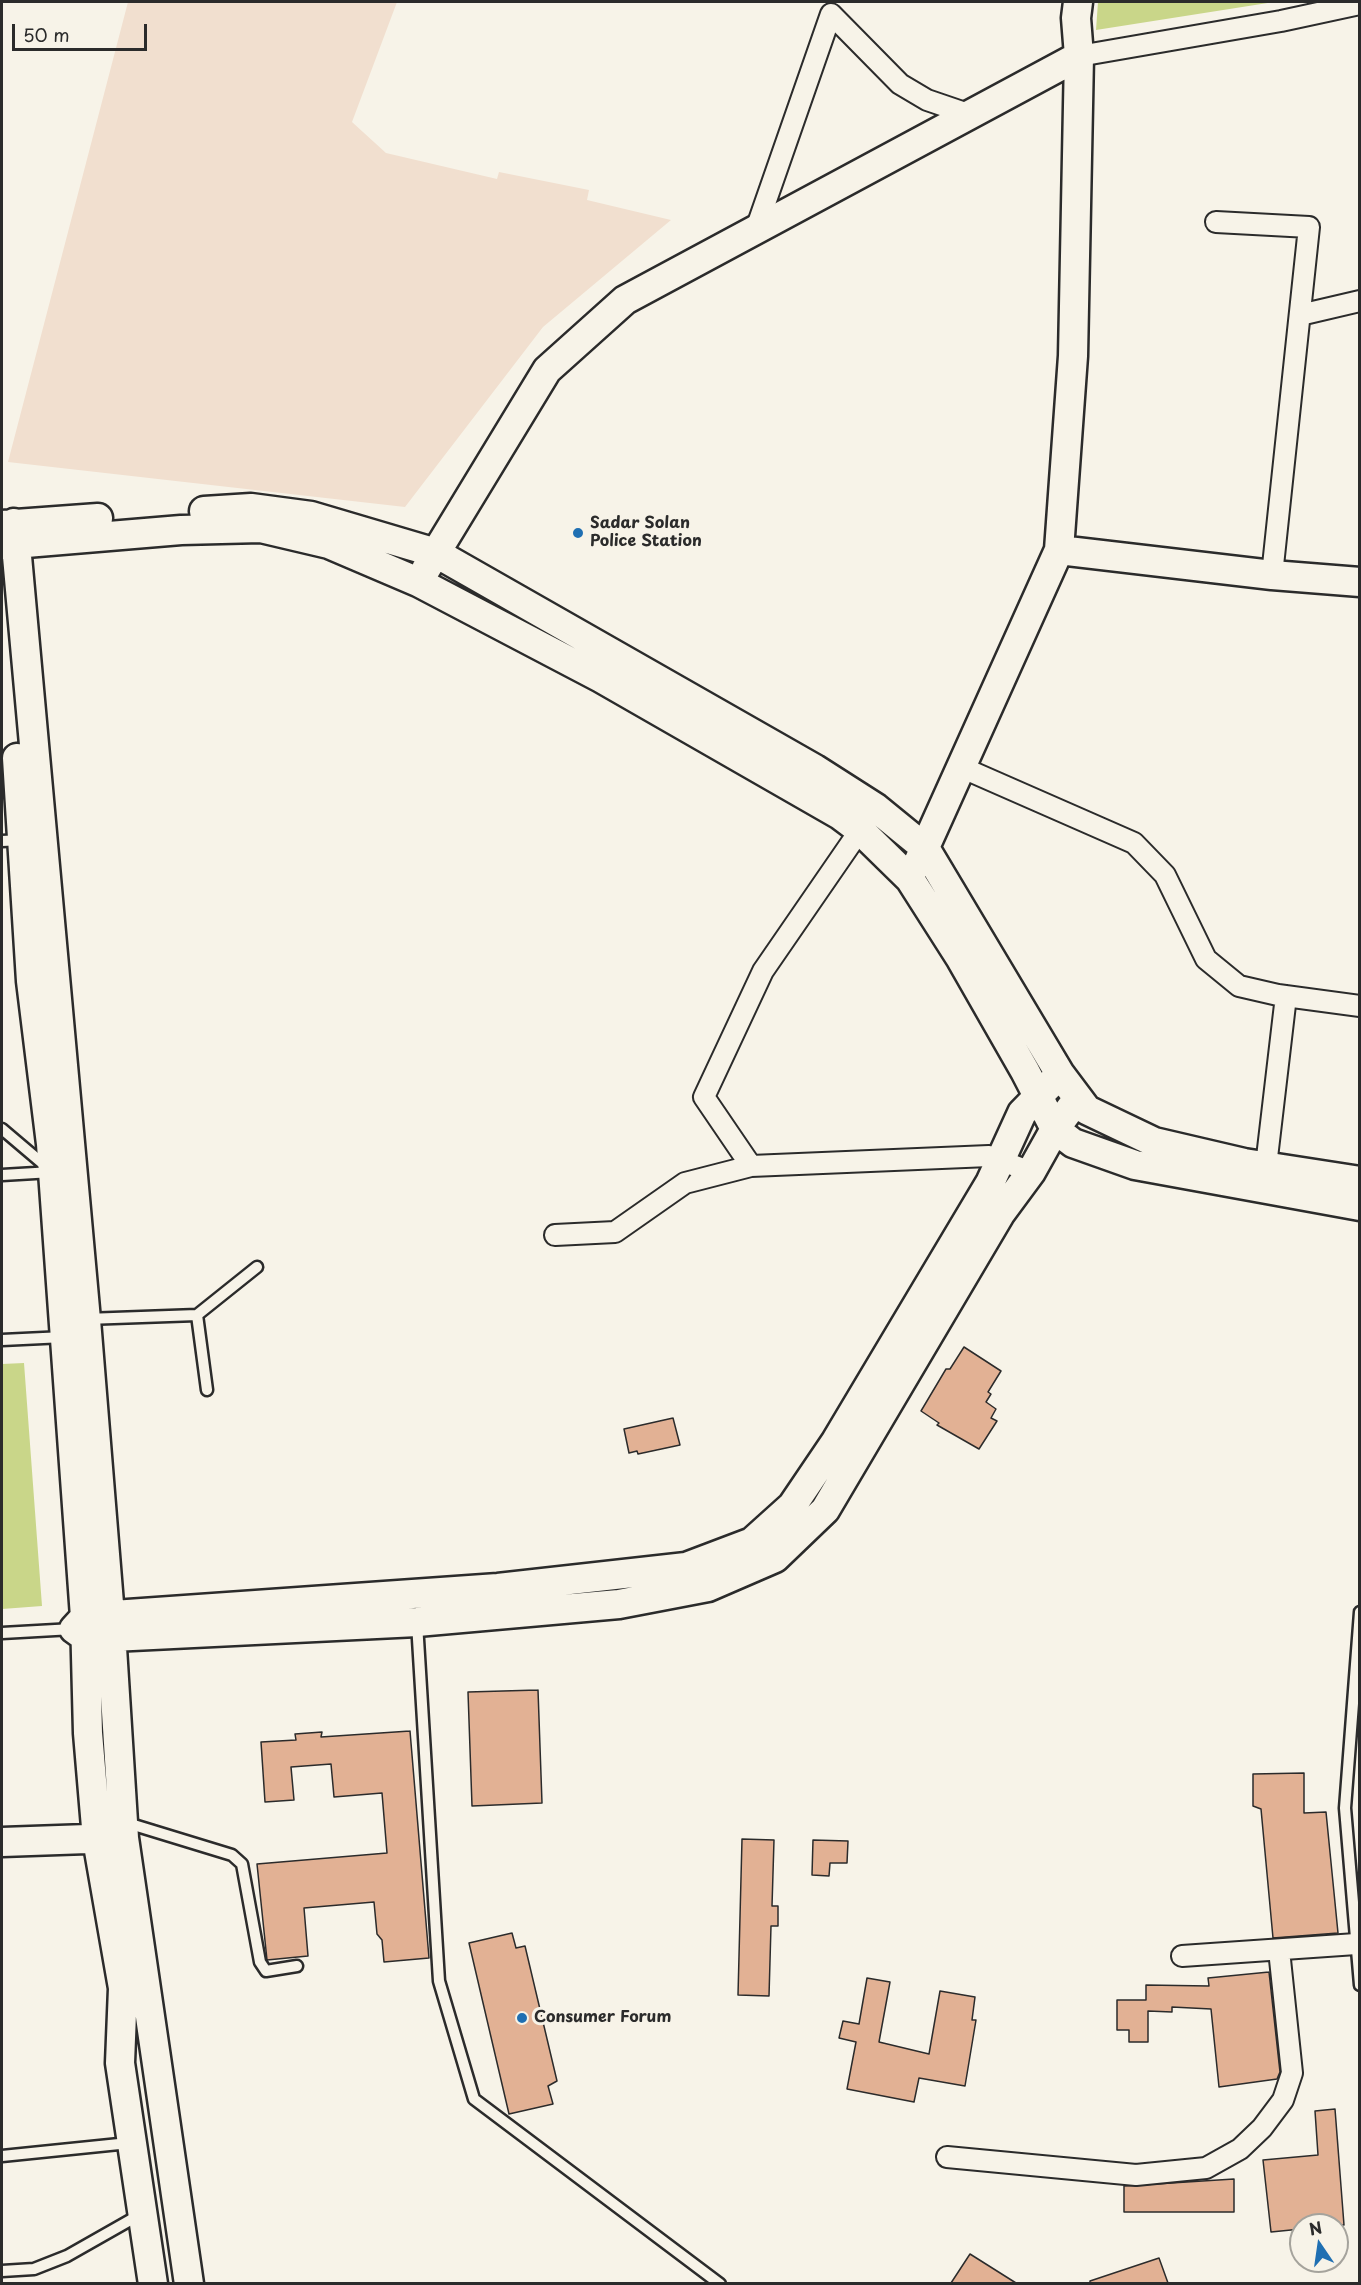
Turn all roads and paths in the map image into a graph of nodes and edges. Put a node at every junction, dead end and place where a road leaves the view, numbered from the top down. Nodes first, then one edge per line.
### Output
1 (1078, 2) edge
2 (1359, 4) edge
3 (1079, 56) junction
4 (971, 115) junction
5 (1216, 222) dead end
6 (755, 232) junction
7 (1359, 301) edge
8 (1299, 315) junction
9 (8, 534) edge
10 (1059, 550) junction
11 (436, 553) junction
12 (1272, 575) junction
13 (2, 580) edge
14 (418, 582) junction
15 (1359, 582) edge
16 (963, 768) junction
17 (868, 819) junction
18 (12, 841) edge
19 (925, 848) junction
20 (910, 879) junction
21 (1286, 996) junction
22 (1359, 1006) edge
23 (1060, 1074) junction
24 (1036, 1097) junction
25 (1078, 1098) junction
26 (2, 1129) edge
27 (1055, 1130) junction
28 (1001, 1160) junction
29 (751, 1166) junction
30 (1266, 1166) junction
31 (52, 1172) junction
32 (1031, 1172) junction
33 (2, 1175) edge
34 (1359, 1181) edge
35 (1359, 1206) edge
36 (555, 1235) dead end
37 (257, 1267) dead end
38 (197, 1315) junction
39 (75, 1328) junction
40 (2, 1340) edge
41 (207, 1390) dead end
42 (416, 1608) junction
43 (1359, 1612) edge
44 (93, 1627) junction
45 (2, 1633) edge
46 (115, 1833) junction
47 (2, 1842) edge
48 (1356, 1944) junction
49 (1279, 1950) junction
50 (1182, 1956) dead end
51 (297, 1966) dead end
52 (1359, 1985) edge
53 (132, 2142) junction
54 (2, 2156) edge
55 (947, 2157) dead end
56 (144, 2212) junction
57 (2, 2271) edge
58 (153, 2283) edge
59 (189, 2283) edge
60 (720, 2283) edge

1 - 3 main road
2 - 3 street
3 - 4 main road
3 - 10 main road
4 - 6 main road
4 - 6 street
5 - 8 street
6 - 11 main road
7 - 8 street
8 - 12 street
9 - 11 main road
9 - 14 main road
9 - 39 main road
10 - 12 main road
10 - 16 main road
11 - 14 main road
11 - 17 main road
12 - 15 main road
13 - 18 main road
14 - 17 main road
16 - 19 main road
16 - 21 street
17 - 19 main road
17 - 20 main road
17 - 29 street
18 - 31 main road
19 - 20 main road
19 - 23 main road
20 - 24 main road
21 - 22 street
21 - 30 street
23 - 24 main road
23 - 25 main road
24 - 27 main road
24 - 28 main road
25 - 27 main road
25 - 30 main road
26 - 31 lane
27 - 32 main road
27 - 35 main road
28 - 29 street
28 - 32 street
28 - 42 main road
29 - 36 street
30 - 34 main road
31 - 33 lane
31 - 39 main road
32 - 42 main road
37 - 38 lane
38 - 39 lane
38 - 41 lane
39 - 40 lane
39 - 44 main road
42 - 44 main road
42 - 60 lane
43 - 48 lane
44 - 45 lane
44 - 46 main road
46 - 47 main road
46 - 51 lane
46 - 53 main road
46 - 59 main road
48 - 49 street
48 - 52 lane
49 - 50 street
49 - 55 street
53 - 54 lane
53 - 56 main road
56 - 57 lane
56 - 58 main road

